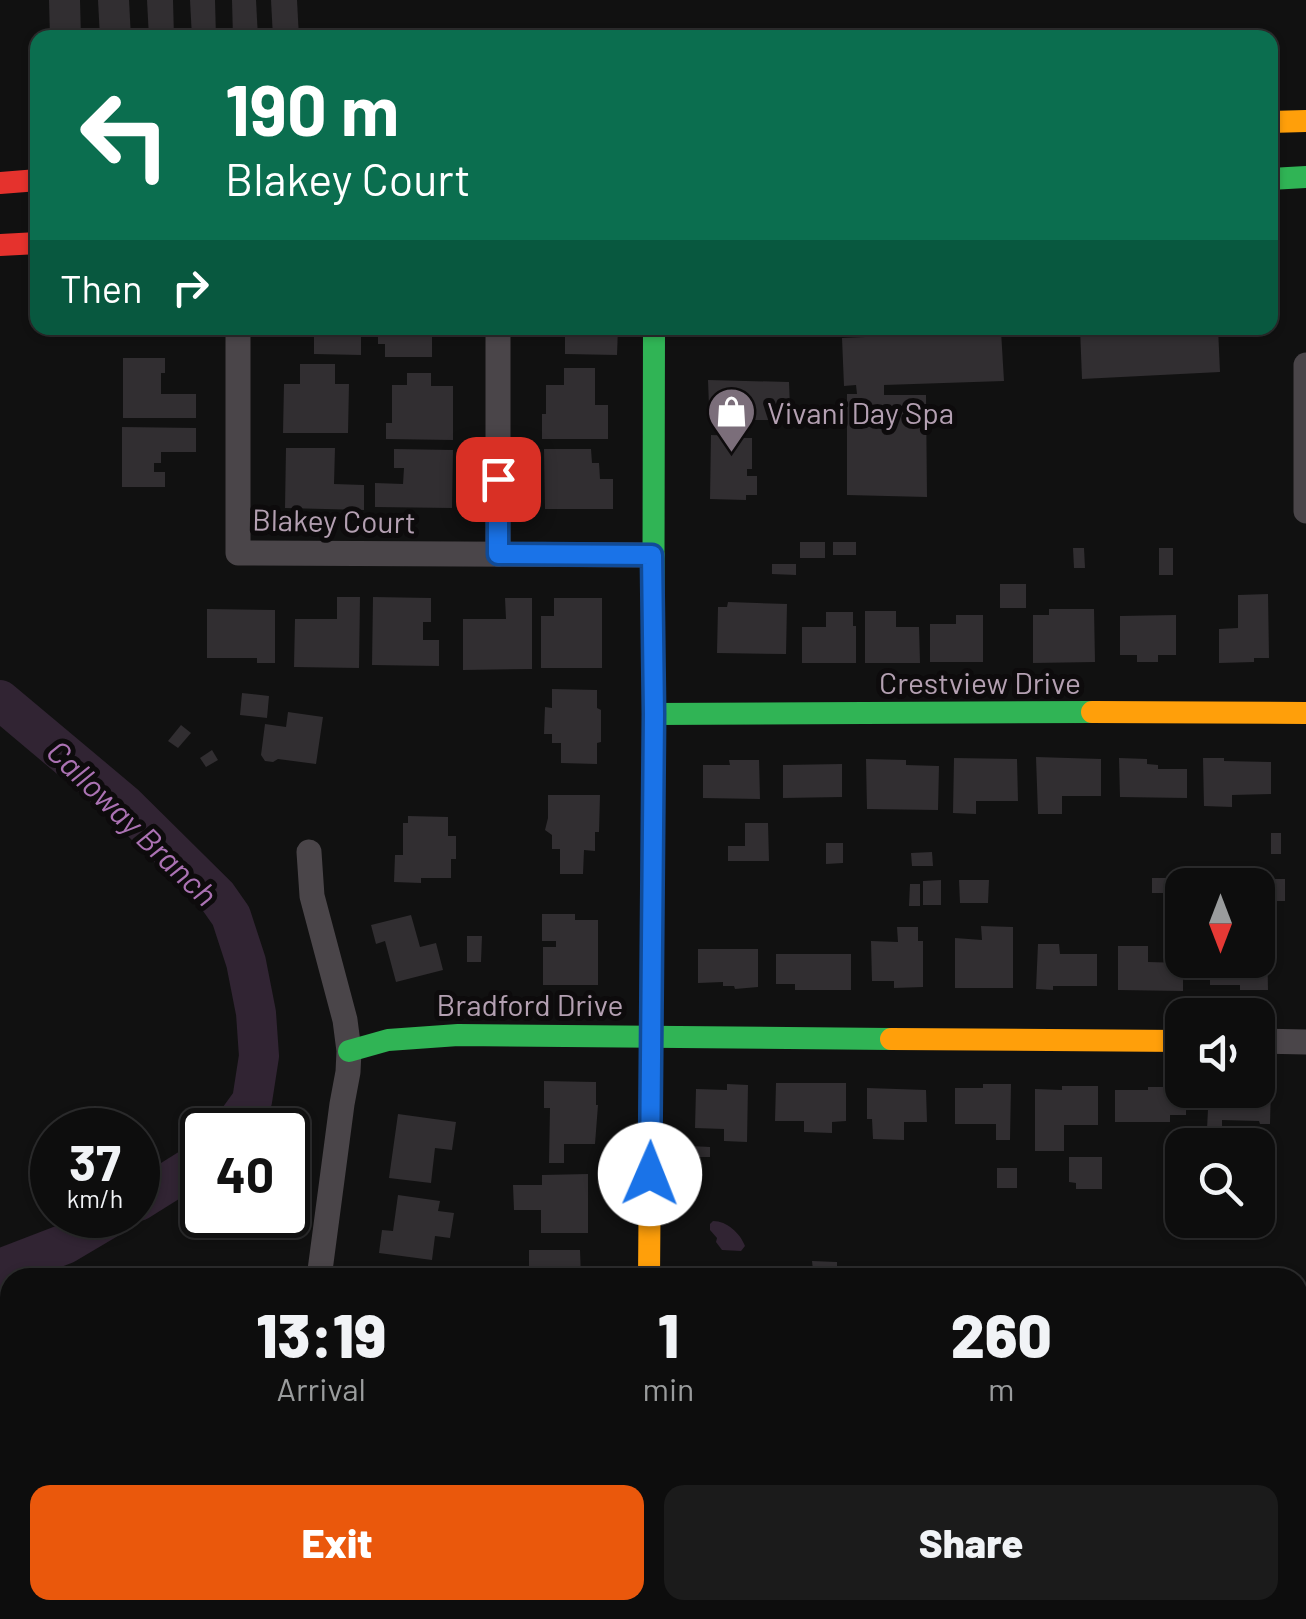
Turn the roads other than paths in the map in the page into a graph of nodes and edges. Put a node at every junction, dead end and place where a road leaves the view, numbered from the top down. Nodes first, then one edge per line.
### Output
1 (1306, 120) edge
2 (1278, 122) edge
3 (1306, 177) edge
4 (1278, 179) edge
5 (30, 181) edge
6 (0, 183) edge
7 (30, 243) edge
8 (0, 245) edge
9 (238, 335) edge
10 (498, 335) edge
11 (654, 335) edge
12 (1306, 365) edge
13 (1306, 511) edge
14 (498, 554) junction
15 (652, 555) junction
16 (1306, 713) edge
17 (654, 714) junction
18 (309, 852) dead end
19 (652, 1036) junction
20 (1165, 1041) edge
21 (1275, 1041) edge
22 (1306, 1042) edge
23 (349, 1051) junction
24 (320, 1268) edge
25 (649, 1268) edge

1 - 2 street
3 - 4 street
5 - 6 street
7 - 8 street
9 - 14 street, Blakey Court
10 - 14 street
11 - 15 street
12 - 13 street
14 - 15 street, Blakey Court
15 - 17 street
16 - 17 street, Crestview Drive
17 - 19 street
18 - 23 street
19 - 20 street, Bradford Drive
19 - 23 street, Bradford Drive
19 - 25 street
21 - 22 street
23 - 24 street

